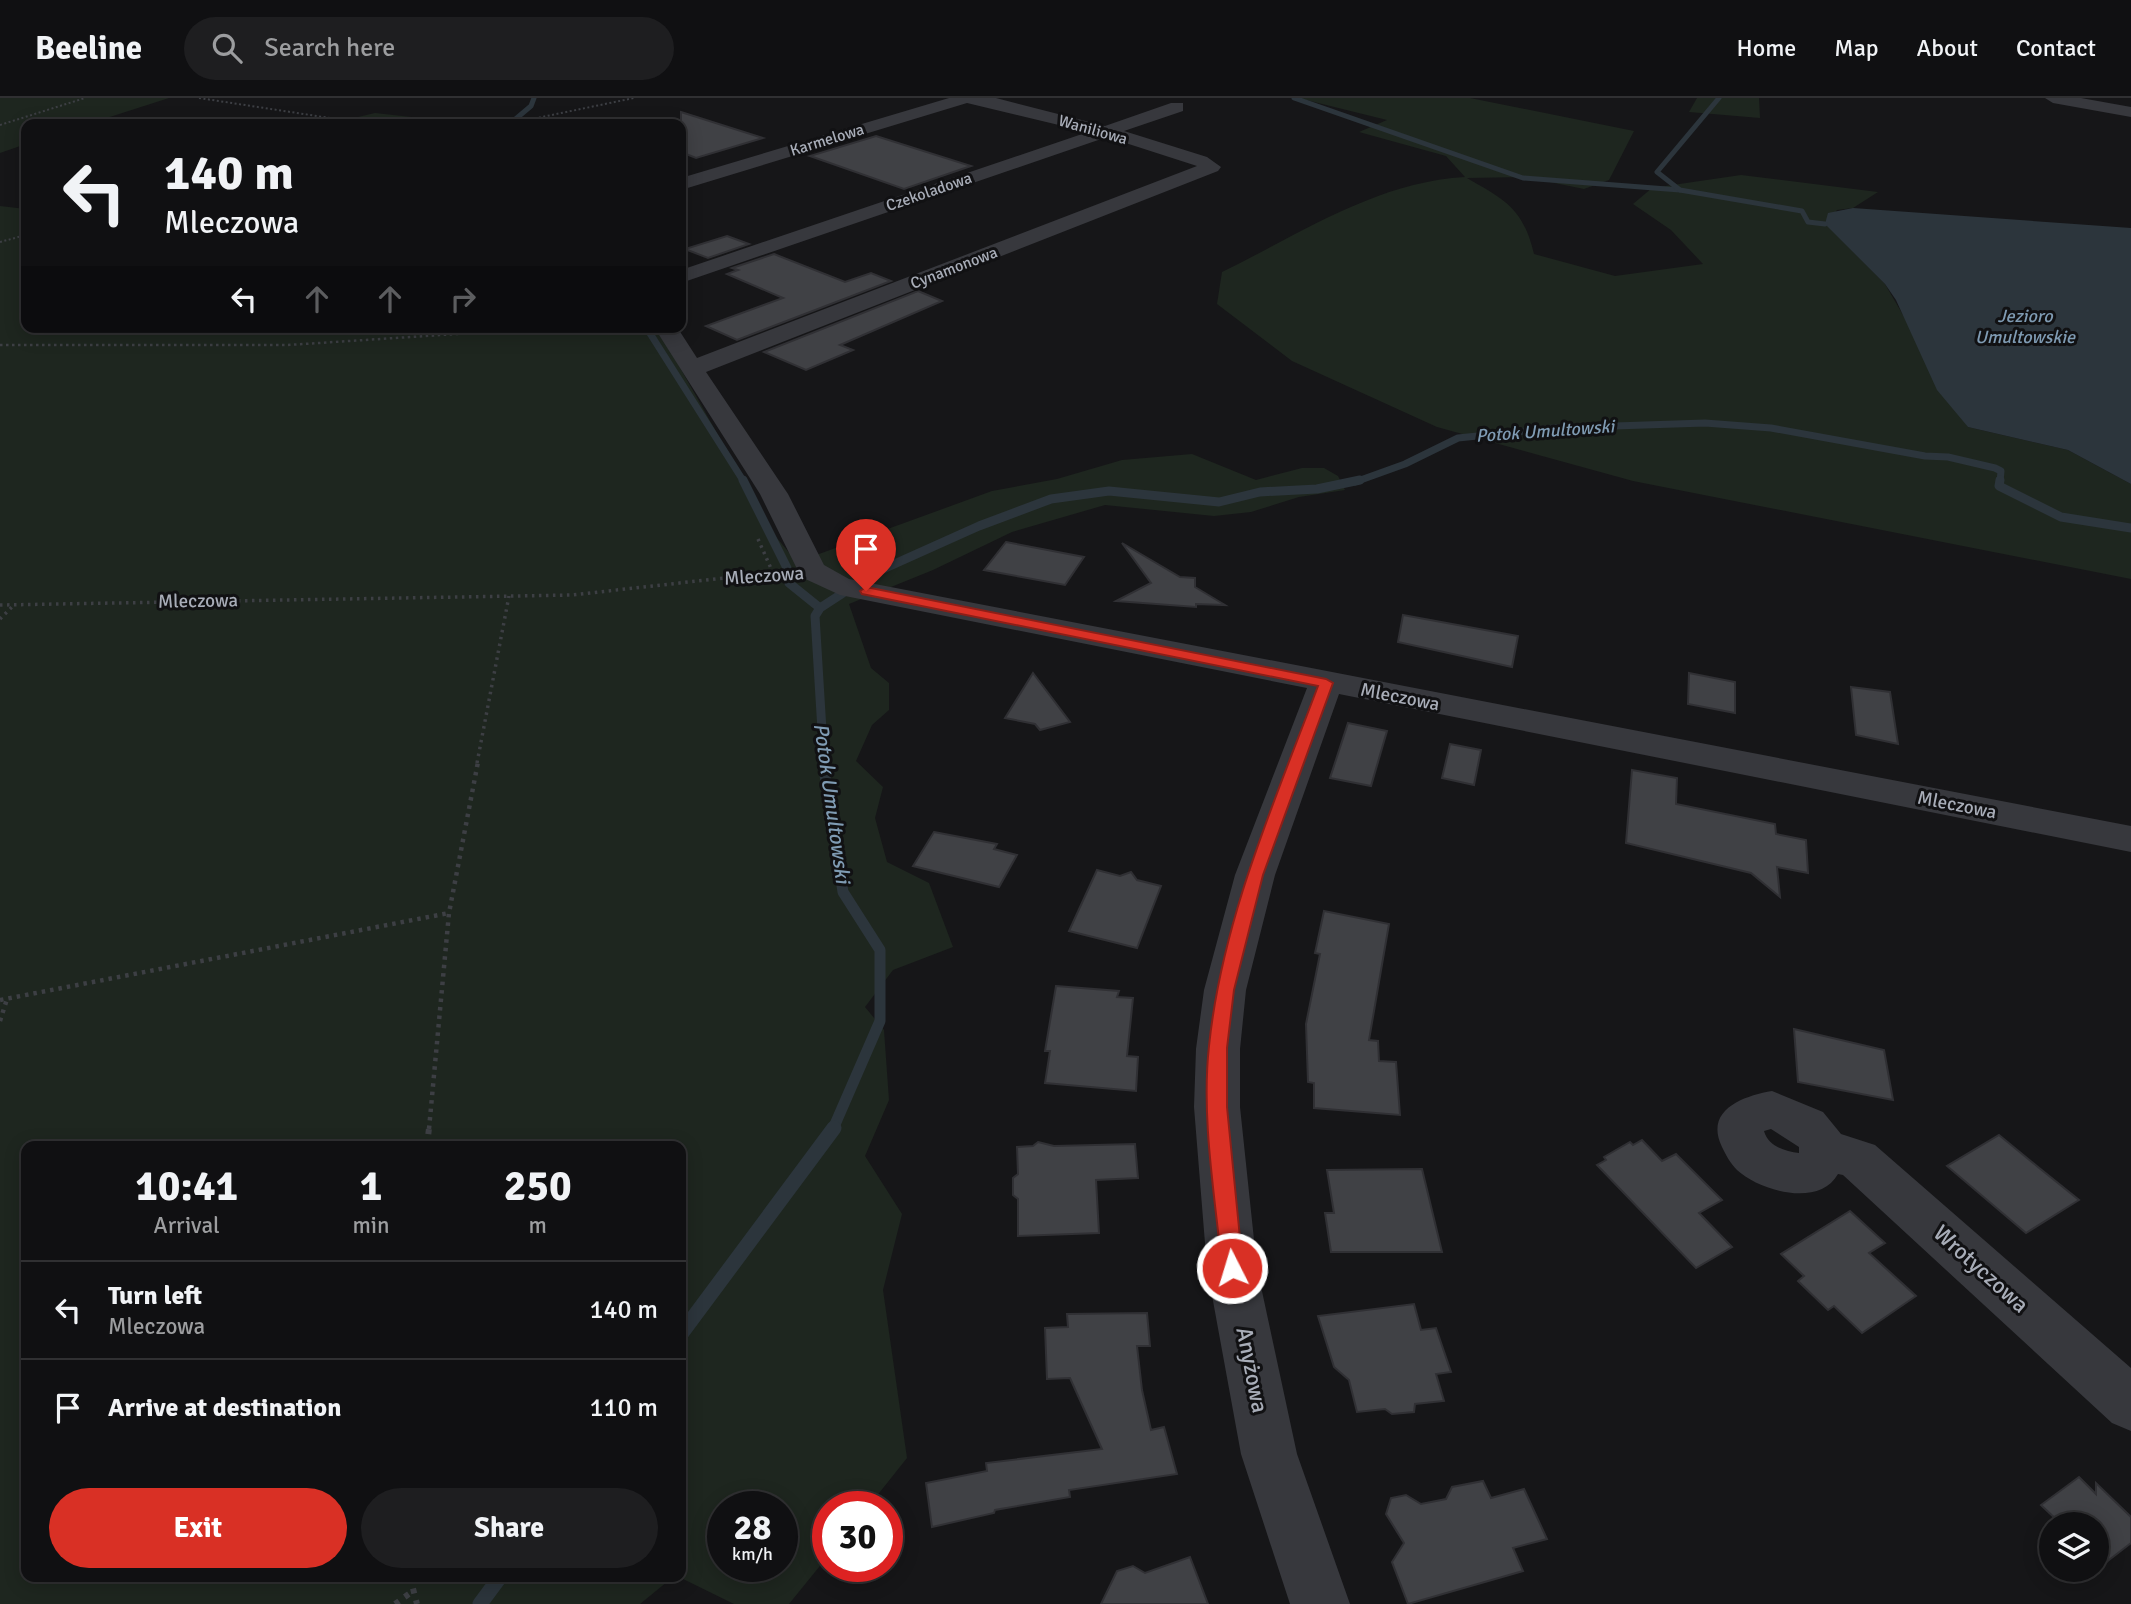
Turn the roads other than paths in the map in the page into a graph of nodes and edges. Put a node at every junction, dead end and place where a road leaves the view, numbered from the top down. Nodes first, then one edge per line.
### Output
1 (2053, 98) edge
2 (973, 99) edge
3 (1177, 107) dead end
4 (2131, 113) edge
5 (1104, 132) junction
6 (1211, 165) joint
7 (686, 182) edge
8 (686, 274) edge
9 (669, 333) edge
10 (694, 368) junction
11 (1326, 683) junction
12 (2131, 839) edge
13 (1824, 1150) dead end
14 (2131, 1404) edge
15 (1320, 1604) edge

1 - 4 street
2 - 5 street, Waniliowa
2 - 7 street, Karmelowa
3 - 5 street, Czekoladowa
5 - 6 street, Waniliowa
5 - 8 street, Czekoladowa
6 - 10 street, Cynamonowa
9 - 10 street
10 - 11 street, Mleczowa
11 - 12 street, Mleczowa
11 - 15 street, Anyżowa
13 - 14 street, Wrotyczowa

